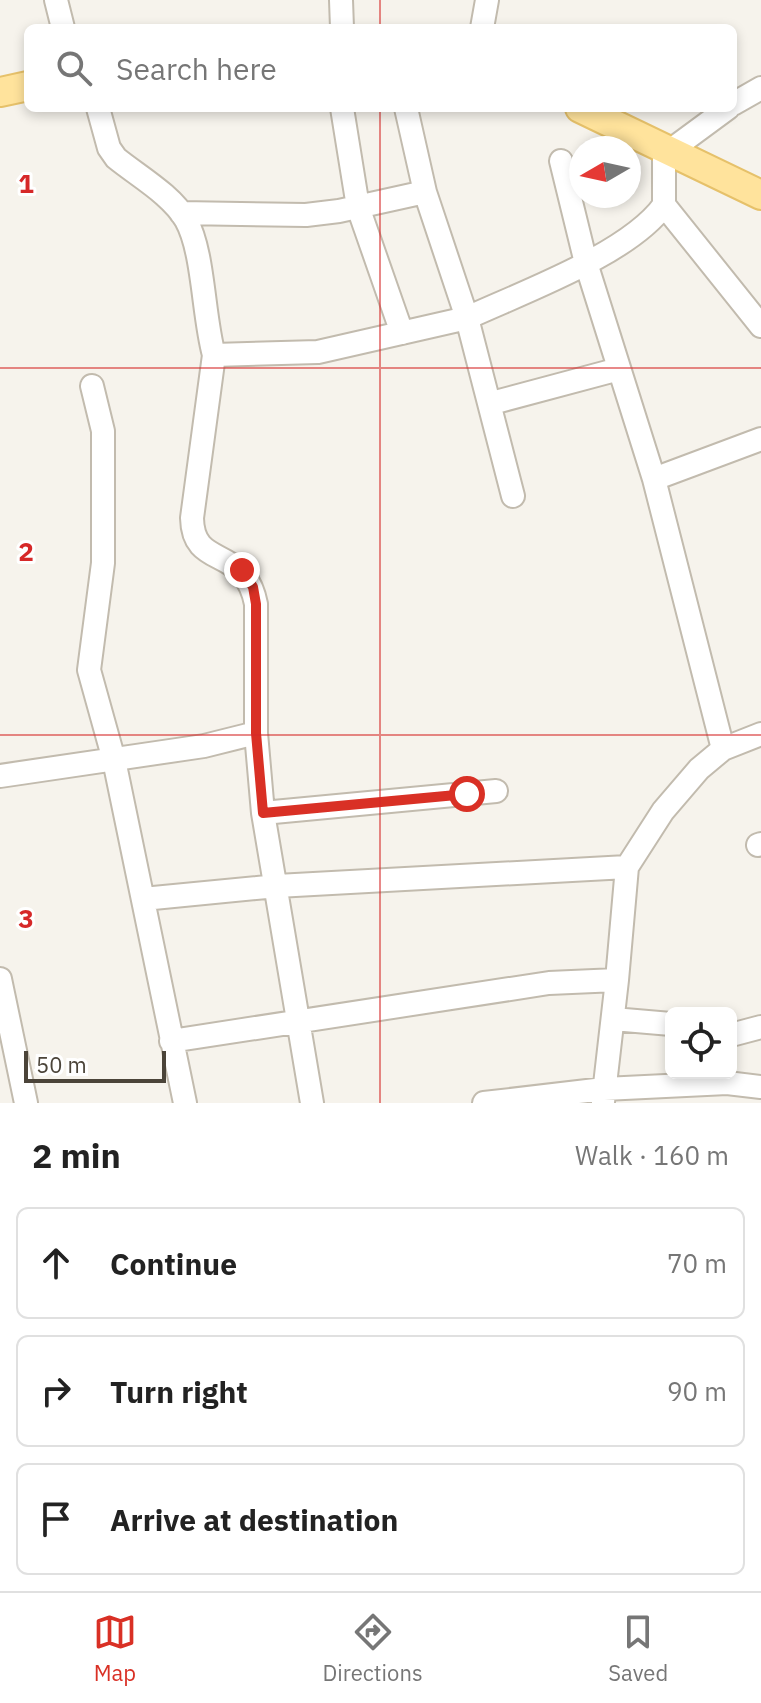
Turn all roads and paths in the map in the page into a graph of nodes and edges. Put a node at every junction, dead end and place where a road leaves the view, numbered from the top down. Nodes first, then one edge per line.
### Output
1 (56, 0) edge
2 (341, 0) edge
3 (487, 0) edge
4 (62, 24) edge
5 (342, 24) edge
6 (483, 24) edge
7 (24, 87) edge
8 (761, 88) edge
9 (0, 92) edge
10 (737, 102) edge
11 (99, 112) edge
12 (343, 112) edge
13 (407, 112) edge
14 (589, 112) edge
15 (722, 112) edge
16 (667, 148) junction
17 (561, 161) dead end
18 (425, 192) junction
19 (761, 195) edge
20 (664, 205) junction
21 (358, 207) junction
22 (181, 213) junction
23 (586, 263) junction
24 (467, 318) junction
25 (761, 326) edge
26 (402, 333) junction
27 (214, 355) junction
28 (619, 369) junction
29 (92, 386) dead end
30 (492, 403) junction
31 (761, 439) edge
32 (654, 479) junction
33 (513, 496) dead end
34 (256, 733) junction
35 (761, 734) edge
36 (723, 749) junction
37 (114, 760) junction
38 (0, 776) edge
39 (496, 791) dead end
40 (263, 813) junction
41 (627, 867) junction
42 (277, 886) junction
43 (143, 899) junction
44 (0, 979) edge
45 (617, 980) junction
46 (613, 1019) junction
47 (665, 1023) edge
48 (301, 1024) junction
49 (761, 1027) edge
50 (737, 1033) edge
51 (171, 1041) junction
52 (761, 1087) edge
53 (604, 1096) edge
54 (19, 1100) edge
55 (185, 1103) edge
56 (312, 1103) edge
57 (484, 1103) edge

1 - 4 street
2 - 5 street
3 - 6 street
7 - 9 main road
8 - 10 street
11 - 22 street
12 - 21 street
13 - 18 street
14 - 16 main road
15 - 16 street
16 - 19 main road
16 - 20 street
17 - 23 street
18 - 21 street
18 - 24 street
20 - 23 street
20 - 25 street
21 - 22 street
21 - 26 street
22 - 27 street
23 - 24 street
23 - 28 street
24 - 26 street
24 - 30 street
26 - 27 street
27 - 34 street
28 - 30 street
28 - 32 street
29 - 37 street
30 - 33 street
31 - 32 street
32 - 36 street
34 - 37 street
34 - 40 street
35 - 36 street
36 - 41 street
37 - 38 street
37 - 43 street
39 - 40 street
40 - 42 street
41 - 42 street
41 - 45 street
42 - 43 street
42 - 48 street
43 - 51 street
44 - 54 street
45 - 46 street
45 - 48 street
46 - 47 street
46 - 53 street
48 - 51 street
48 - 56 street
49 - 50 street
51 - 55 street
52 - 53 street
53 - 57 street

